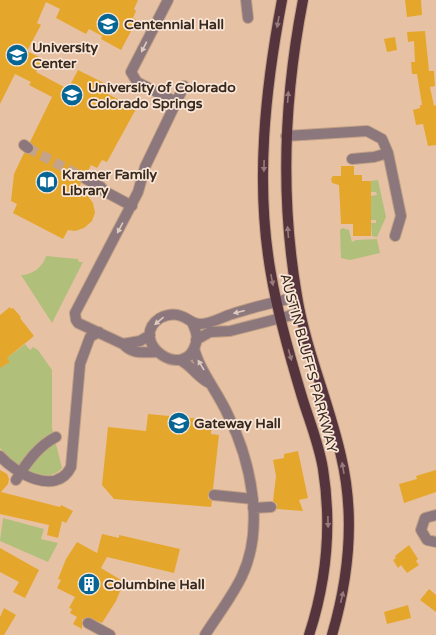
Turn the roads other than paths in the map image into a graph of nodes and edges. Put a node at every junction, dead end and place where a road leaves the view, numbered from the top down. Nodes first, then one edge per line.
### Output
1 (168, 0) edge
2 (246, 0) edge
3 (282, 0) edge
4 (303, 0) edge
5 (248, 18) dead end
6 (184, 86) dead end
7 (176, 102) junction
8 (286, 136) junction
9 (388, 153) junction
10 (352, 159) dead end
11 (86, 179) tunnel mouth
12 (132, 206) junction
13 (396, 236) dead end
14 (297, 297) junction
15 (276, 302) junction
16 (300, 312) junction
17 (280, 317) junction
18 (192, 322) junction
19 (99, 332) junction
20 (150, 336) junction
21 (123, 344) junction
22 (195, 344) junction
23 (156, 352) junction
24 (180, 360) junction
25 (209, 383) junction
26 (56, 437) dead end
27 (0, 456) edge
28 (18, 476) junction
29 (214, 495) dead end
30 (253, 504) junction
31 (271, 507) dead end
32 (436, 515) edge
33 (436, 542) edge
34 (88, 623) dead end
35 (110, 635) edge
36 (205, 635) edge
37 (309, 635) edge
38 (332, 635) edge

1 -> 7 street
2 - 5 street
3 -> 15 main road, AUSTIN BLUFFS PARKWAY
8 -> 4 main road, AUSTIN BLUFFS PARKWAY
6 - 7 street
7 - 12 street
8 - 9 street
14 -> 8 main road, AUSTIN BLUFFS PARKWAY
9 - 10 street
9 - 13 street
11 - 12 street
12 -> 19 street
14 - 15 street
14 - 16 main road, AUSTIN BLUFFS PARKWAY
15 - 17 main road, AUSTIN BLUFFS PARKWAY
15 -> 18 street
16 - 17 street
38 -> 16 main road, AUSTIN BLUFFS PARKWAY
17 - 22 street
17 -> 37 main road, AUSTIN BLUFFS PARKWAY
18 -> 20 street
18 - 22 street
19 - 21 street
19 - 28 street
20 - 21 street
20 - 23 street
21 - 23 street
22 - 24 street
25 -> 22 street
23 - 24 street
24 - 25 street
25 - 30 street
26 - 28 street
27 - 28 street
29 - 30 street
30 - 31 street
30 - 36 street
32 - 33 street
34 - 35 street

